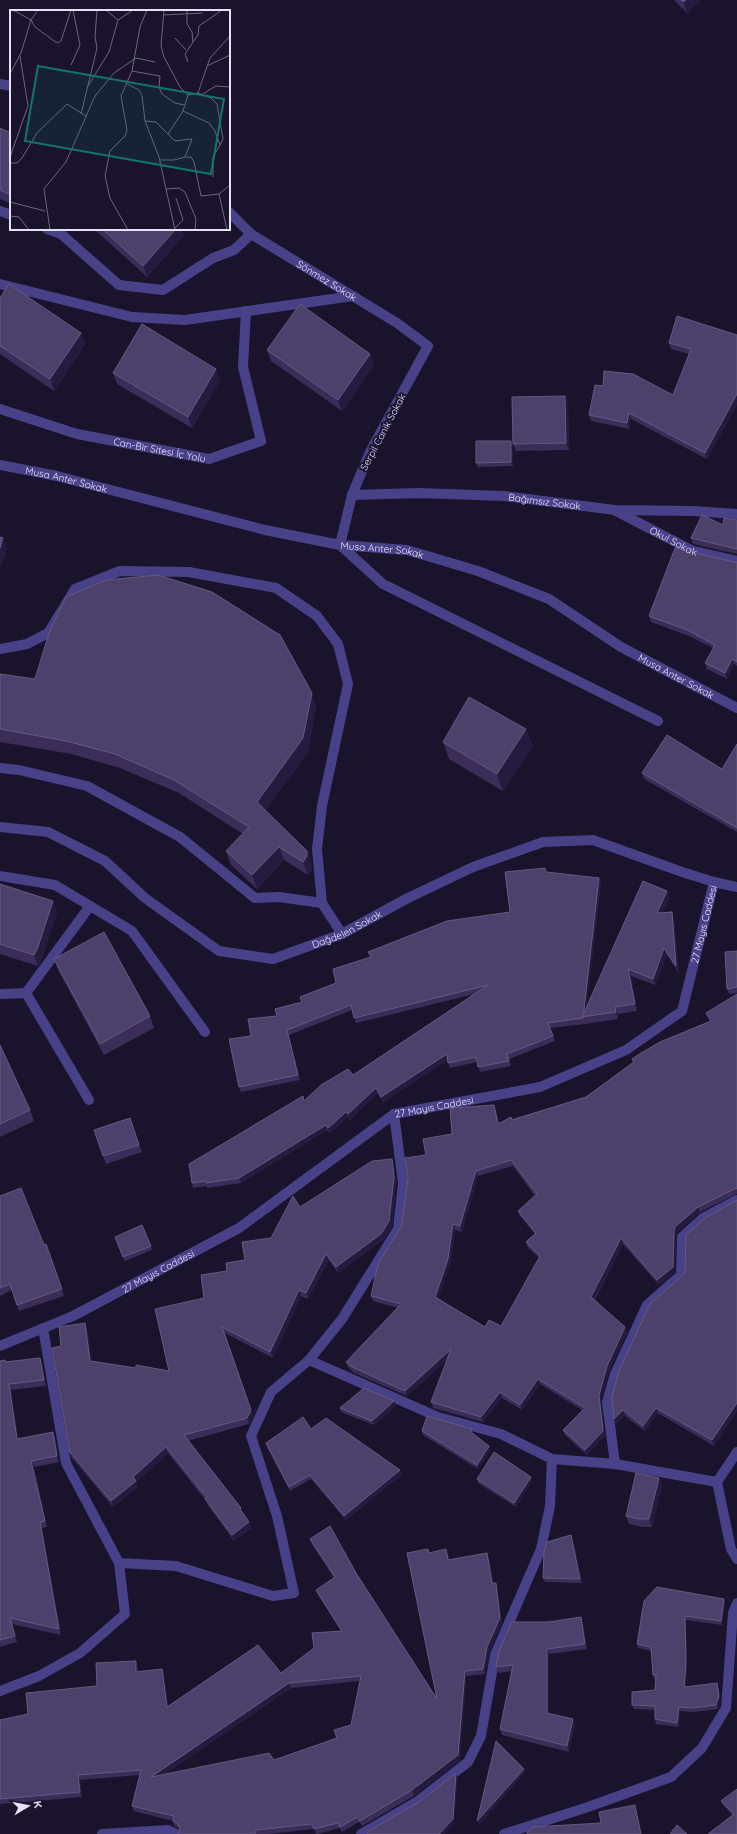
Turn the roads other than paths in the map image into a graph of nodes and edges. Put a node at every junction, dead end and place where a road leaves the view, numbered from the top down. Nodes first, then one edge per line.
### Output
1 (0, 84) edge
2 (10, 86) edge
3 (0, 211) edge
4 (230, 213) edge
5 (10, 215) edge
6 (51, 230) edge
7 (251, 234) junction
8 (0, 284) edge
9 (353, 296) junction
10 (246, 311) junction
11 (428, 346) joint
12 (0, 410) edge
13 (0, 465) edge
14 (352, 495) junction
15 (615, 510) junction
16 (737, 514) edge
17 (340, 545) junction
18 (737, 561) edge
19 (0, 649) edge
20 (737, 708) edge
21 (658, 721) dead end
22 (0, 768) edge
23 (0, 827) edge
24 (0, 876) edge
25 (714, 882) junction
26 (737, 887) edge
27 (322, 902) junction
28 (90, 906) junction
29 (342, 934) junction
30 (26, 993) junction
31 (0, 994) edge
32 (205, 1032) dead end
33 (89, 1100) dead end
34 (394, 1114) junction
35 (737, 1200) edge
36 (43, 1328) junction
37 (0, 1346) edge
38 (309, 1360) junction
39 (737, 1452) edge
40 (552, 1459) junction
41 (616, 1464) junction
42 (717, 1482) junction
43 (737, 1559) edge
44 (119, 1563) junction
45 (737, 1603) edge
46 (735, 1615) edge
47 (0, 1691) edge
48 (102, 1834) edge
49 (176, 1834) edge
50 (361, 1834) edge
51 (504, 1834) edge

1 - 2 street
3 - 5 street
4 - 7 street, Sönmez Sokak
6 - 7 street
7 - 9 street, Sönmez Sokak
8 - 10 street
9 - 10 street
9 - 11 street, Sönmez Sokak
10 - 12 street, Can-Bir Sitesi İç Yolu
11 - 14 street, Serpil Canik Sokak
13 - 17 street, Musa Anter Sokak
14 - 15 street, Bağımsız Sokak
14 - 17 street, Serpil Canik Sokak
15 - 16 street, Bağımsız Sokak
15 - 18 street, Okul Sokak
17 - 20 street, Musa Anter Sokak
17 - 21 street
19 - 27 street
22 - 27 street
23 - 29 street, Dağdelen Sokak
24 - 28 street
25 - 26 street, 27 Mayıs Caddesi
25 - 29 street, Dağdelen Sokak
25 - 34 street, 27 Mayıs Caddesi
27 - 29 street
28 - 30 street
28 - 32 street
30 - 31 street
30 - 33 street
34 - 36 street, 27 Mayıs Caddesi
34 - 38 street
35 - 41 street
36 - 37 street, 27 Mayıs Caddesi
36 - 44 street
38 - 40 street
38 - 44 street
39 - 42 street
40 - 41 street
40 - 50 street
41 - 42 street
42 - 43 street
44 - 47 street
45 - 46 street
46 - 51 street
48 - 49 street

